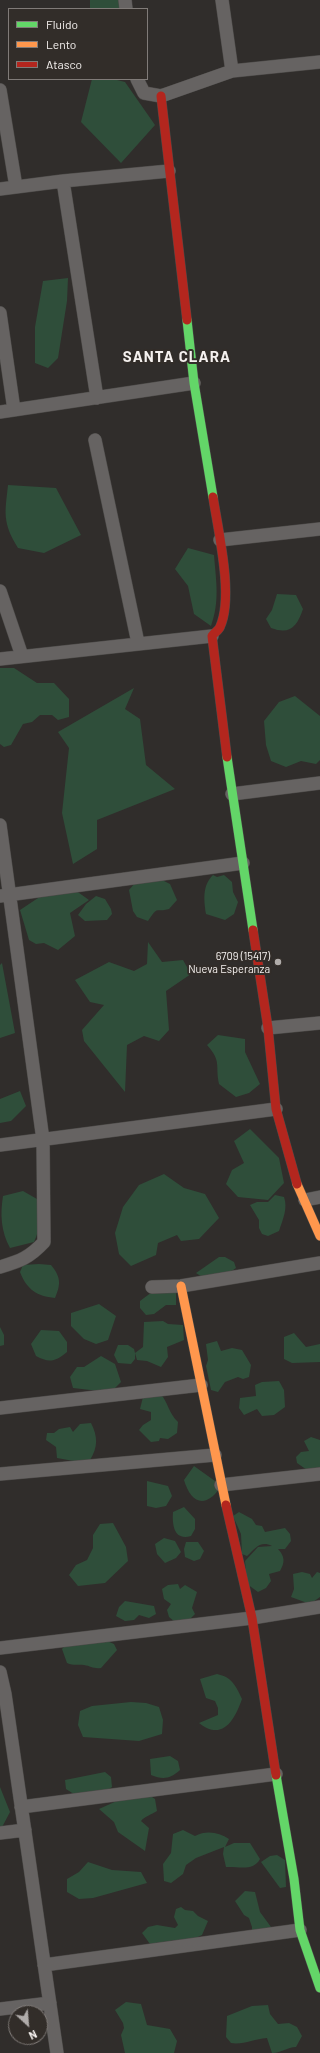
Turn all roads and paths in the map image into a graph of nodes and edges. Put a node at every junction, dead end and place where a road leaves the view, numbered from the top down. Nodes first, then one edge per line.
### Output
1 (222, 0) edge
2 (320, 62) edge
3 (232, 71) junction
4 (138, 80) edge
5 (0, 90) edge
6 (162, 96) junction
7 (169, 171) junction
8 (62, 181) junction
9 (16, 187) junction
10 (0, 189) edge
11 (0, 313) edge
12 (194, 383) junction
13 (97, 398) junction
14 (14, 410) junction
15 (0, 412) edge
16 (95, 440) dead end
17 (320, 529) edge
18 (220, 540) junction
19 (0, 591) edge
20 (212, 636) junction
21 (138, 643) junction
22 (22, 656) junction
23 (0, 659) edge
24 (320, 783) edge
25 (232, 794) junction
26 (0, 825) edge
27 (243, 863) junction
28 (5, 896) edge
29 (320, 1023) edge
30 (268, 1028) junction
31 (276, 1109) junction
32 (43, 1140) junction
33 (0, 1145) edge
34 (320, 1197) edge
35 (305, 1200) junction
36 (320, 1236) edge
37 (320, 1263) edge
38 (0, 1267) edge
39 (181, 1286) junction
40 (152, 1288) dead end
41 (201, 1386) junction
42 (0, 1408) edge
43 (215, 1455) junction
44 (0, 1474) edge
45 (320, 1474) edge
46 (221, 1485) junction
47 (320, 1607) edge
48 (252, 1618) junction
49 (0, 1648) edge
50 (0, 1672) edge
51 (276, 1774) junction
52 (22, 1807) junction
53 (25, 1830) junction
54 (0, 1833) edge
55 (300, 1930) junction
56 (44, 1965) junction
57 (320, 1988) edge
58 (50, 2003) junction
59 (0, 2009) edge
60 (57, 2053) edge

1 - 3 street
2 - 3 street
3 - 6 street
4 - 6 street
5 - 9 street
6 - 7 street
7 - 8 street
7 - 12 street
8 - 9 street
8 - 13 street
9 - 10 street
11 - 14 street
12 - 13 street
12 - 18 street
13 - 14 street
14 - 15 street
16 - 21 street
17 - 18 street
18 - 20 street
19 - 22 street
20 - 21 street
20 - 25 street
21 - 22 street
22 - 23 street
24 - 25 street
25 - 27 street
26 - 28 street
27 - 28 street
27 - 30 street
28 - 32 street
29 - 30 street
30 - 31 street
31 - 32 street
31 - 35 street
32 - 33 street
32 - 38 street
34 - 35 street
35 - 36 street
37 - 39 street
39 - 40 street
39 - 41 street
41 - 42 street
41 - 43 street
43 - 44 street
43 - 46 street
45 - 46 street
46 - 48 street
47 - 48 street
48 - 49 street
48 - 51 street
50 - 52 street
51 - 52 street
51 - 55 street
52 - 53 street
53 - 54 street
53 - 56 street
55 - 56 street
55 - 57 street
56 - 58 street
58 - 59 street
58 - 60 street

